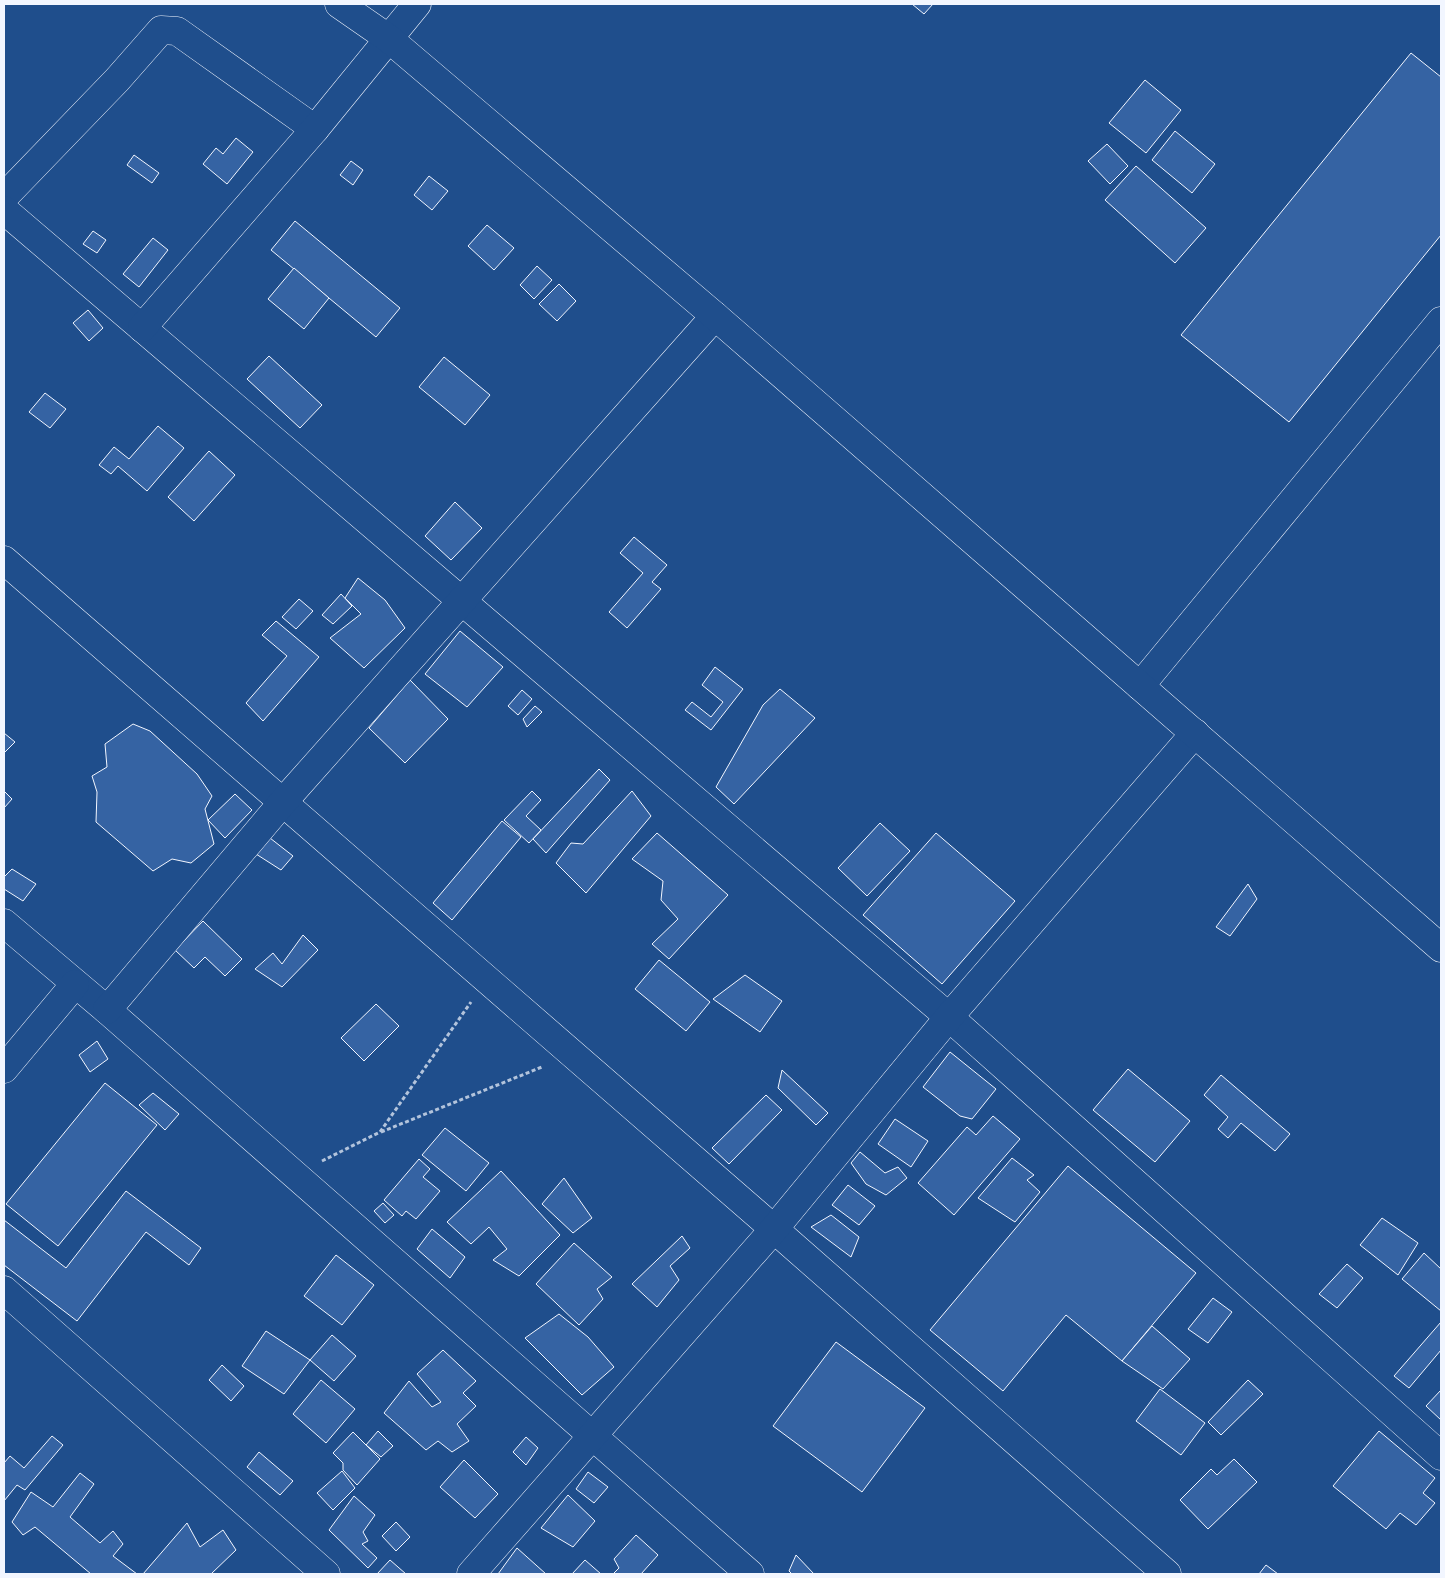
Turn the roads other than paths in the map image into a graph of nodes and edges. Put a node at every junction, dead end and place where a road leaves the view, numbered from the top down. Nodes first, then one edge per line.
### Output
1 (339, 4) edge
2 (417, 4) edge
3 (388, 38) junction
4 (316, 129) junction
5 (4, 198) edge
6 (4, 210) edge
7 (715, 316) junction
8 (1441, 320) edge
9 (142, 328) junction
10 (4, 560) edge
11 (462, 601) junction
12 (1140, 686) junction
13 (1195, 733) junction
14 (283, 802) junction
15 (4, 924) edge
16 (1441, 948) edge
17 (75, 984) junction
18 (107, 1010) junction
19 (949, 1017) junction
20 (4, 1068) edge
21 (774, 1229) junction
22 (4, 1290) edge
23 (593, 1435) junction
24 (1441, 1456) edge
25 (326, 1574) edge
26 (471, 1574) edge
27 (750, 1574) edge
28 (1167, 1574) edge

1 - 3 street
2 - 3 street
3 - 4 street
3 - 7 street
4 - 5 street
4 - 9 street
6 - 9 street
7 - 11 street
7 - 12 street
8 - 12 street
9 - 11 street
10 - 14 street
11 - 14 street
11 - 19 street
12 - 13 street
13 - 16 street
13 - 19 street
14 - 18 street
14 - 21 street
15 - 17 street
17 - 18 street
17 - 20 street
18 - 23 street
19 - 21 street
19 - 24 street
21 - 23 street
21 - 28 street
22 - 25 street
23 - 26 street
23 - 27 street

